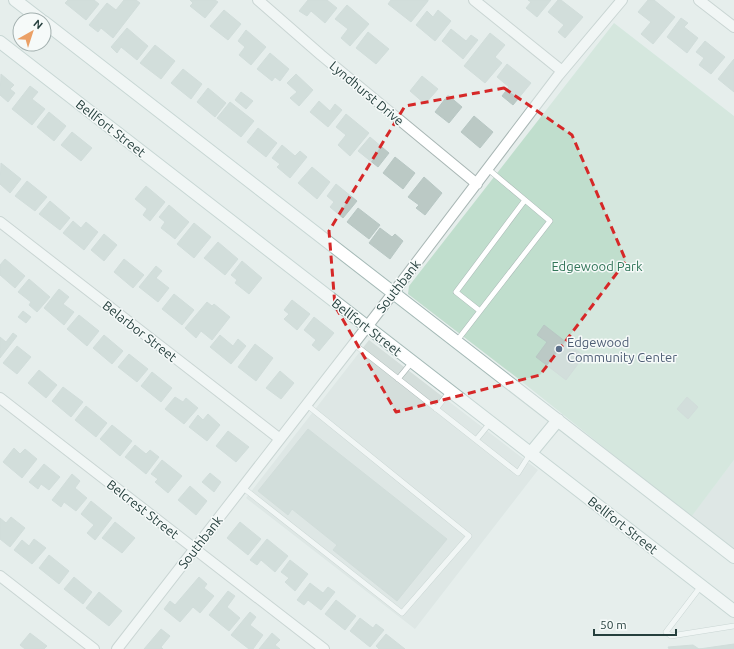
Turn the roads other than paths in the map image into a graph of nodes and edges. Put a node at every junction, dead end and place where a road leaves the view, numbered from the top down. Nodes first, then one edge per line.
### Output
1 (15, 0) edge
2 (258, 0) edge
3 (474, 0) edge
4 (622, 0) edge
5 (700, 0) edge
6 (31, 12) edge
7 (734, 27) edge
8 (52, 28) edge
9 (0, 42) edge
10 (562, 71) junction
11 (488, 169) junction
12 (477, 184) junction
13 (525, 200) junction
14 (0, 222) edge
15 (394, 292) junction
16 (480, 311) junction
17 (367, 327) junction
18 (456, 342) junction
19 (354, 344) junction
20 (412, 362) junction
21 (398, 379) junction
22 (450, 391) junction
23 (0, 398) edge
24 (307, 405) junction
25 (436, 409) junction
26 (558, 420) junction
27 (490, 423) junction
28 (280, 439) junction
29 (476, 440) junction
30 (530, 454) junction
31 (242, 487) junction
32 (194, 549) junction
33 (734, 556) edge
34 (0, 576) edge
35 (702, 586) junction
36 (734, 611) edge
37 (734, 626) edge
38 (94, 649) edge
39 (117, 649) edge
40 (324, 649) edge

1 - 6 main road
2 - 12 street, Lyndhurst Drive
3 - 10 street
4 - 10 street, Southbank
5 - 7 street
8 - 15 main road
9 - 17 main road, Bellfort Street
10 - 11 street, Southbank
11 - 12 street, Southbank
11 - 13 lane
12 - 15 street, Southbank
13 - 16 lane
13 - 16 lane
14 - 28 street, Belarbor Street
15 - 17 street, Southbank
15 - 18 main road
16 - 18 lane
17 - 19 street, Southbank
17 - 20 main road, Bellfort Street
18 - 26 main road
19 - 21 lane
19 - 24 street, Southbank
20 - 21 lane
20 - 22 main road, Bellfort Street
21 - 25 lane
22 - 25 lane
22 - 27 main road, Bellfort Street
23 - 32 street, Belcrest Street
24 - 28 street, Southbank
24 - 31 lane
25 - 29 lane
26 - 30 main road
26 - 33 main road
27 - 29 lane
27 - 30 main road, Bellfort Street
28 - 31 street, Southbank
29 - 30 lane
30 - 35 main road, Bellfort Street
31 - 32 street, Southbank
32 - 39 street, Southbank
32 - 40 street, Belcrest Street
34 - 38 street
35 - 36 main road, Bellfort Street
35 - 37 lane

